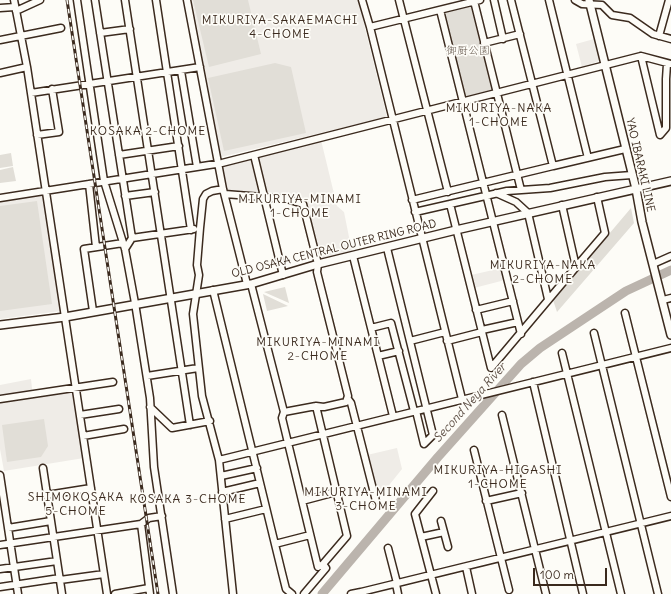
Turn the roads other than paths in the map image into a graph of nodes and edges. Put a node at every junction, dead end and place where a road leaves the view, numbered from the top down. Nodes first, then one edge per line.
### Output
1 (40, 0) edge
2 (77, 0) edge
3 (95, 0) edge
4 (125, 0) edge
5 (156, 0) edge
6 (187, 0) edge
7 (362, 0) edge
8 (400, 0) edge
9 (494, 0) edge
10 (511, 0) edge
11 (549, 0) edge
12 (575, 0) edge
13 (669, 0) edge
14 (477, 1) edge
15 (590, 2) edge
16 (15, 6) edge
17 (0, 8) edge
18 (440, 10) junction
19 (405, 18) junction
20 (370, 27) junction
21 (61, 28) dead end
22 (130, 29) junction
23 (100, 33) junction
24 (520, 34) junction
25 (21, 35) junction
26 (659, 36) junction
27 (503, 39) junction
28 (671, 39) edge
29 (0, 40) edge
30 (484, 43) junction
31 (641, 56) junction
32 (669, 64) edge
33 (605, 66) junction
34 (27, 67) junction
35 (200, 67) junction
36 (181, 71) junction
37 (167, 72) junction
38 (0, 73) edge
39 (567, 75) junction
40 (138, 76) junction
41 (108, 81) junction
42 (90, 84) junction
43 (532, 84) junction
44 (52, 89) junction
45 (31, 92) junction
46 (497, 93) junction
47 (463, 102) junction
48 (428, 111) junction
49 (392, 120) junction
50 (37, 135) junction
51 (179, 146) junction
52 (625, 149) junction
53 (149, 151) junction
54 (119, 155) junction
55 (254, 155) junction
56 (588, 158) junction
57 (218, 164) junction
58 (553, 166) junction
59 (197, 167) junction
60 (182, 169) junction
61 (152, 174) junction
62 (517, 174) junction
63 (632, 175) junction
64 (122, 178) junction
65 (104, 181) junction
66 (671, 181) edge
67 (483, 183) junction
68 (89, 184) junction
69 (636, 189) junction
70 (521, 190) junction
71 (45, 191) junction
72 (224, 191) junction
73 (154, 192) junction
74 (448, 192) junction
75 (496, 193) junction
76 (486, 195) junction
77 (125, 196) junction
78 (597, 197) junction
79 (0, 198) edge
80 (264, 199) junction
81 (412, 200) junction
82 (450, 204) junction
83 (562, 205) junction
84 (415, 212) junction
85 (528, 213) junction
86 (492, 222) junction
87 (200, 228) junction
88 (191, 230) junction
89 (456, 230) junction
90 (161, 234) junction
91 (132, 238) junction
92 (422, 238) junction
93 (124, 246) junction
94 (96, 247) junction
95 (387, 248) junction
96 (353, 256) junction
97 (671, 256) edge
98 (318, 264) junction
99 (653, 264) junction
100 (576, 267) junction
101 (283, 275) junction
102 (249, 284) junction
103 (213, 290) junction
104 (195, 293) junction
105 (172, 298) junction
106 (671, 298) edge
107 (548, 299) junction
108 (663, 300) junction
109 (513, 302) junction
110 (135, 303) junction
111 (476, 310) junction
112 (94, 311) junction
113 (625, 313) dead end
114 (65, 316) junction
115 (518, 322) junction
116 (670, 322) edge
117 (0, 325) edge
118 (371, 328) junction
119 (482, 331) junction
120 (445, 332) junction
121 (594, 333) dead end
122 (521, 334) junction
123 (671, 334) edge
124 (447, 340) junction
125 (410, 341) junction
126 (671, 348) edge
127 (399, 351) junction
128 (562, 354) dead end
129 (378, 356) junction
130 (636, 357) junction
131 (601, 365) junction
132 (198, 368) junction
133 (182, 370) junction
134 (567, 374) junction
135 (147, 376) junction
136 (113, 382) dead end
137 (533, 382) junction
138 (76, 388) junction
139 (0, 399) edge
140 (348, 399) junction
141 (462, 399) junction
142 (316, 406) junction
143 (150, 407) junction
144 (427, 408) junction
145 (119, 409) dead end
146 (415, 411) junction
147 (284, 412) junction
148 (80, 415) junction
149 (502, 415) dead end
150 (393, 416) junction
151 (210, 421) junction
152 (190, 425) junction
153 (356, 426) junction
154 (124, 429) dead end
155 (322, 434) junction
156 (83, 436) junction
157 (288, 442) junction
158 (474, 450) dead end
159 (253, 451) junction
160 (219, 460) junction
161 (43, 468) dead end
162 (257, 468) junction
163 (0, 475) edge
164 (221, 476) junction
165 (260, 484) junction
166 (91, 488) junction
167 (433, 491) dead end
168 (222, 492) junction
169 (336, 492) junction
170 (522, 493) junction
171 (47, 495) junction
172 (671, 497) edge
173 (302, 500) junction
174 (376, 501) dead end
175 (486, 501) junction
176 (266, 509) junction
177 (3, 514) edge
178 (162, 516) junction
179 (671, 516) edge
180 (225, 519) junction
181 (441, 520) dead end
182 (51, 521) junction
183 (641, 523) junction
184 (140, 524) junction
185 (8, 528) junction
186 (97, 531) junction
187 (444, 532) junction
188 (606, 532) junction
189 (310, 535) junction
190 (54, 537) junction
191 (421, 537) junction
192 (569, 540) junction
193 (11, 544) junction
194 (275, 544) junction
195 (0, 545) edge
196 (448, 547) dead end
197 (388, 548) dead end
198 (536, 549) junction
199 (500, 558) junction
200 (57, 560) junction
201 (324, 564) junction
202 (14, 567) junction
203 (466, 567) junction
204 (0, 569) edge
205 (104, 574) junction
206 (431, 575) junction
207 (60, 579) junction
208 (17, 584) junction
209 (396, 584) junction
210 (0, 587) edge
211 (508, 590) dead end
212 (150, 591) edge
213 (362, 593) edge
214 (18, 594) edge
215 (62, 594) edge
216 (107, 594) edge
217 (115, 594) edge
218 (173, 594) edge
219 (233, 594) edge
220 (292, 594) edge
221 (304, 594) edge
222 (351, 594) edge
223 (398, 594) edge
224 (436, 594) edge
225 (472, 594) edge
226 (546, 594) edge
227 (583, 594) edge
228 (621, 594) edge
229 (658, 594) edge

1 - 16 street
2 - 42 street
3 - 23 street
4 - 22 street
5 - 37 street
6 - 35 street
7 - 20 street
8 - 19 street
9 - 27 street
10 - 24 street
11 - 39 street
12 - 15 street
13 - 26 street
14 - 18 street
14 - 30 street
15 - 26 street
15 - 33 main road, YAO IBARAKI LINE
16 - 17 street
16 - 25 street
18 - 19 street
18 - 47 street
19 - 20 street
19 - 48 street
20 - 49 street
21 - 25 street
22 - 23 street
22 - 40 street
23 - 41 street
24 - 27 street
24 - 43 street
25 - 29 street
25 - 34 street
26 - 28 street
27 - 30 street
30 - 46 street
31 - 32 street
31 - 32 street
31 - 33 street
33 - 39 street
33 - 52 main road, YAO IBARAKI LINE
34 - 38 street
34 - 45 street
35 - 36 street
35 - 57 street
36 - 37 street
36 - 59 street
37 - 40 street
37 - 51 street
39 - 43 street
39 - 56 street
40 - 41 street
40 - 53 street
41 - 42 street
41 - 54 street
42 - 44 street
42 - 65 street
43 - 46 street
43 - 58 street
44 - 45 street
44 - 50 street
45 - 50 street
46 - 47 street
46 - 62 street
47 - 48 street
47 - 67 street
48 - 49 street
48 - 74 street
49 - 55 street
49 - 81 street
50 - 71 street
51 - 53 street
51 - 60 street
52 - 56 street
52 - 63 main road, YAO IBARAKI LINE
53 - 54 street
53 - 61 street
54 - 64 street
55 - 57 street
55 - 80 street
56 - 58 street
57 - 59 street
57 - 72 street
58 - 62 street
59 - 60 street
60 - 61 street
60 - 88 street
61 - 64 street
61 - 73 street
62 - 67 street
62 - 70 street
63 - 69 main road, YAO IBARAKI LINE
63 - 70 street
64 - 65 street
64 - 77 street
65 - 68 street
65 - 93 street
66 - 69 main road, OLD OSAKA CENTRAL OUTER RING ROAD
67 - 74 street
67 - 76 street
68 - 71 street
68 - 94 street
69 - 78 main road, OLD OSAKA CENTRAL OUTER RING ROAD
69 - 99 main road, YAO IBARAKI LINE
70 - 75 street
71 - 79 street
71 - 114 street
72 - 80 street
72 - 87 street
72 - 102 street
73 - 77 street
73 - 90 street
74 - 81 street
75 - 76 street
75 - 85 street
76 - 82 street
76 - 86 street
77 - 91 street
78 - 83 main road, OLD OSAKA CENTRAL OUTER RING ROAD
78 - 100 street
80 - 98 street
80 - 101 street
81 - 84 street
82 - 84 street
82 - 89 street
83 - 85 main road, OLD OSAKA CENTRAL OUTER RING ROAD
83 - 100 street
84 - 92 street
85 - 86 main road, OLD OSAKA CENTRAL OUTER RING ROAD
85 - 107 street
86 - 89 main road, OLD OSAKA CENTRAL OUTER RING ROAD
86 - 109 street
87 - 88 street
87 - 104 street
88 - 90 street
89 - 92 main road, OLD OSAKA CENTRAL OUTER RING ROAD
89 - 111 street
90 - 91 street
90 - 105 street
91 - 93 street
92 - 95 main road, OLD OSAKA CENTRAL OUTER RING ROAD
92 - 120 street
93 - 94 street
93 - 110 street
94 - 112 street
95 - 96 main road, OLD OSAKA CENTRAL OUTER RING ROAD
95 - 125 street
96 - 98 main road, OLD OSAKA CENTRAL OUTER RING ROAD
96 - 118 street
97 - 99 street
98 - 101 main road, OLD OSAKA CENTRAL OUTER RING ROAD
98 - 140 street
99 - 108 main road, YAO IBARAKI LINE
100 - 107 street
101 - 102 main road, OLD OSAKA CENTRAL OUTER RING ROAD
102 - 103 main road, OLD OSAKA CENTRAL OUTER RING ROAD
102 - 147 street
103 - 104 main road, OLD OSAKA CENTRAL OUTER RING ROAD
103 - 159 street
104 - 105 main road, OLD OSAKA CENTRAL OUTER RING ROAD
104 - 132 street
105 - 110 main road, OLD OSAKA CENTRAL OUTER RING ROAD
105 - 133 street
106 - 108 street
107 - 122 street
108 - 116 main road, YAO IBARAKI LINE
109 - 111 street
109 - 115 street
110 - 112 main road, OLD OSAKA CENTRAL OUTER RING ROAD
110 - 135 street
111 - 119 street
112 - 114 main road, OLD OSAKA CENTRAL OUTER RING ROAD
113 - 130 street
114 - 117 main road, OLD OSAKA CENTRAL OUTER RING ROAD
114 - 138 street
115 - 119 street
115 - 122 street
116 - 123 main road, YAO IBARAKI LINE
118 - 127 street
118 - 129 street
119 - 122 street
119 - 124 street
120 - 124 street
120 - 125 street
121 - 131 street
124 - 141 street
125 - 144 street
126 - 130 street
127 - 129 street
127 - 146 street
128 - 134 street
129 - 150 street
130 - 131 street
130 - 172 street
131 - 134 street
131 - 183 street
132 - 133 street
132 - 151 street
133 - 135 street
133 - 152 street
134 - 137 street
134 - 188 street
135 - 143 street
136 - 138 street
137 - 141 street
137 - 192 street
138 - 139 street
138 - 148 street
140 - 142 street
140 - 153 street
141 - 144 street
142 - 147 street
142 - 155 street
143 - 152 street
143 - 178 street
144 - 146 street
144 - 146 street
145 - 148 street
146 - 150 street
147 - 157 street
148 - 156 street
149 - 170 street
150 - 153 street
151 - 152 street
151 - 160 street
153 - 155 street
153 - 174 street
154 - 156 street
155 - 157 street
155 - 169 street
156 - 166 street
157 - 159 street
157 - 173 street
158 - 175 street
159 - 160 street
159 - 162 street
160 - 164 street
161 - 171 street
162 - 164 street
162 - 165 street
163 - 177 street
164 - 168 street
165 - 168 street
165 - 176 street
166 - 171 street
166 - 186 street
167 - 191 street
168 - 180 street
169 - 173 street
169 - 201 street
170 - 175 street
170 - 198 street
171 - 182 street
173 - 189 street
175 - 199 street
176 - 180 street
176 - 194 street
177 - 185 street
178 - 184 street
178 - 218 street
179 - 183 street
180 - 219 street
181 - 187 street
182 - 185 street
182 - 190 street
183 - 188 street
183 - 229 street
184 - 186 street
184 - 212 street
185 - 193 street
186 - 190 street
186 - 205 street
187 - 191 street
187 - 196 street
188 - 192 street
188 - 228 street
189 - 194 street
189 - 201 street
190 - 193 street
190 - 200 street
191 - 206 street
192 - 198 street
192 - 227 street
193 - 195 street
193 - 202 street
194 - 220 street
197 - 209 street
198 - 199 street
198 - 226 street
199 - 203 street
199 - 211 street
200 - 202 street
200 - 207 street
201 - 221 street
202 - 204 street
202 - 208 street
203 - 206 street
203 - 225 street
205 - 207 street
205 - 216 street
206 - 209 street
206 - 224 street
207 - 208 street
207 - 215 street
208 - 210 street
208 - 214 street
209 - 213 street
209 - 223 street
212 - 217 street
213 - 222 street

